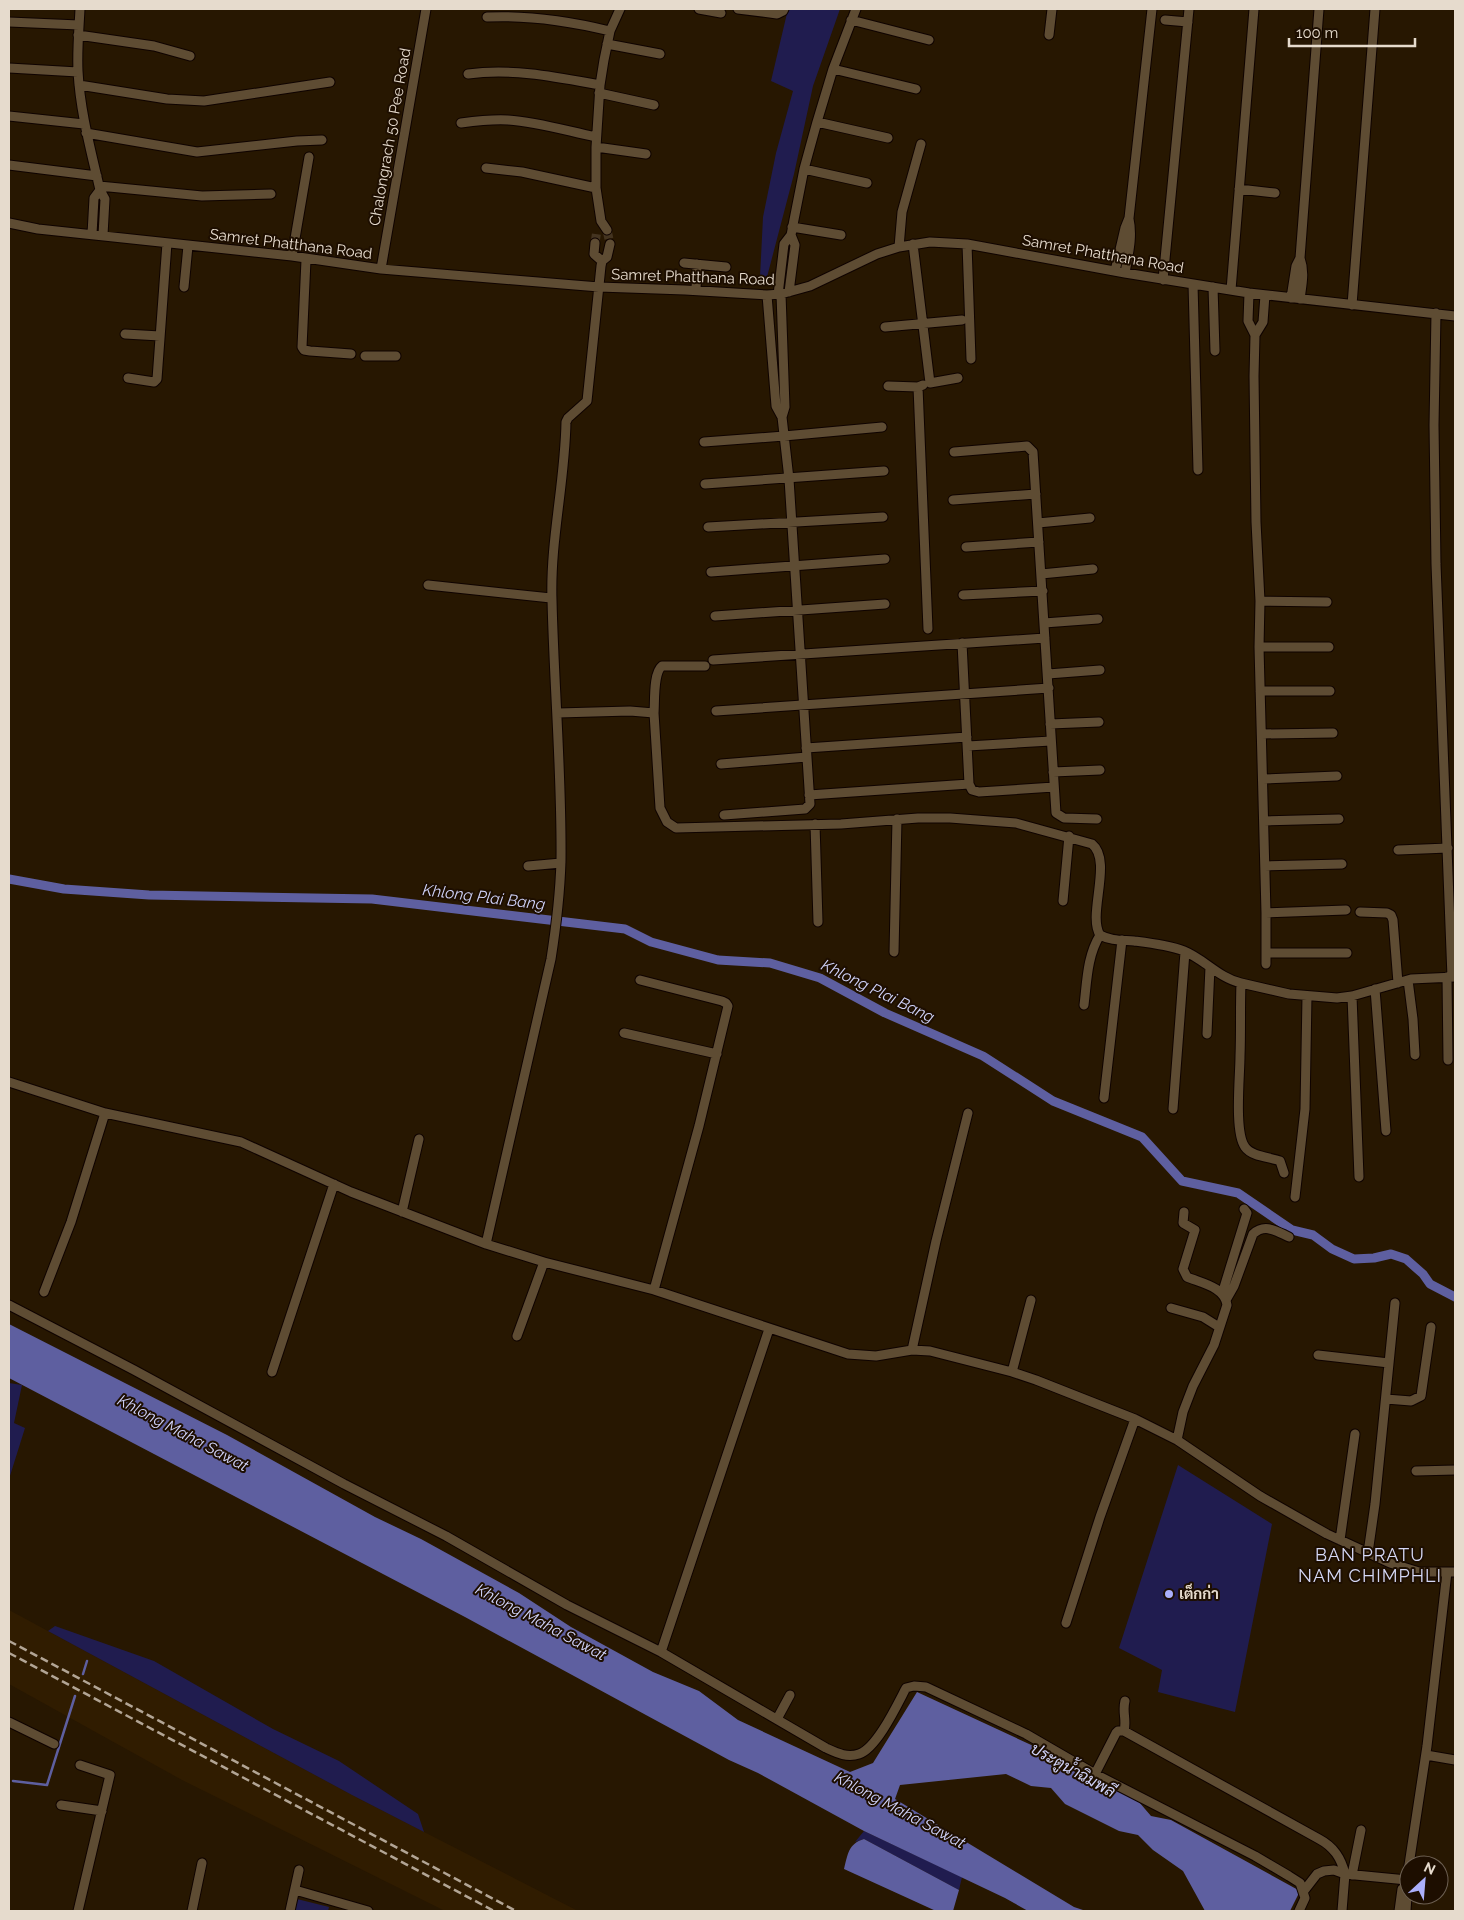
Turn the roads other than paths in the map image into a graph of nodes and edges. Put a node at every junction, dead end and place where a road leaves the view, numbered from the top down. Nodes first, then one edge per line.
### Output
1 (80, 9) edge
2 (426, 9) edge
3 (550, 9) edge
4 (620, 9) edge
5 (699, 9) edge
6 (738, 9) edge
7 (784, 9) edge
8 (856, 9) edge
9 (1052, 9) edge
10 (1152, 9) edge
11 (1189, 9) edge
12 (1254, 9) edge
13 (1319, 9) edge
14 (1375, 9) edge
15 (721, 13) dead end
16 (487, 17) dead end
17 (549, 18) junction
18 (851, 20) junction
19 (1166, 20) dead end
20 (9, 22) edge
21 (1188, 22) junction
22 (80, 25) junction
23 (610, 31) junction
24 (78, 35) junction
25 (1049, 35) dead end
26 (929, 40) dead end
27 (607, 44) junction
28 (660, 54) dead end
29 (190, 56) dead end
30 (9, 68) edge
31 (833, 68) junction
32 (78, 72) junction
33 (468, 74) dead end
34 (330, 82) dead end
35 (79, 85) junction
36 (599, 89) junction
37 (916, 89) dead end
38 (654, 105) dead end
39 (9, 116) edge
40 (817, 122) junction
41 (461, 123) dead end
42 (85, 128) junction
43 (888, 138) dead end
44 (322, 140) dead end
45 (596, 142) junction
46 (921, 144) dead end
47 (646, 154) dead end
48 (309, 157) dead end
49 (9, 165) edge
50 (486, 168) dead end
51 (804, 169) junction
52 (97, 176) junction
53 (867, 183) dead end
54 (99, 188) junction
55 (596, 188) junction
56 (1239, 189) junction
57 (1275, 193) dead end
58 (270, 194) dead end
59 (1129, 218) junction
60 (601, 221) junction
61 (9, 223) edge
62 (597, 230) tunnel mouth
63 (607, 230) tunnel mouth
64 (791, 231) junction
65 (92, 234) junction
66 (103, 235) junction
67 (841, 235) dead end
68 (167, 243) junction
69 (595, 244) tunnel mouth
70 (610, 244) tunnel mouth
71 (913, 244) junction
72 (967, 244) junction
73 (188, 246) junction
74 (899, 247) junction
75 (292, 256) junction
76 (306, 260) junction
77 (684, 263) dead end
78 (602, 264) junction
79 (697, 264) junction
80 (726, 267) dead end
81 (381, 269) junction
82 (1115, 271) junction
83 (1125, 273) junction
84 (1163, 280) junction
85 (697, 282) junction
86 (599, 284) junction
87 (1193, 284) junction
88 (184, 287) dead end
89 (1213, 287) junction
90 (1231, 290) junction
91 (1249, 293) junction
92 (783, 294) junction
93 (1266, 294) junction
94 (768, 295) junction
95 (1295, 298) junction
96 (1352, 305) junction
97 (1436, 313) junction
98 (1455, 316) edge
99 (962, 320) dead end
100 (924, 323) junction
101 (885, 328) dead end
102 (125, 334) dead end
103 (1255, 334) junction
104 (160, 336) junction
105 (1215, 351) dead end
106 (351, 354) dead end
107 (366, 356) dead end
108 (396, 356) dead end
109 (971, 359) dead end
110 (773, 369) junction
111 (784, 369) junction
112 (128, 378) dead end
113 (958, 378) dead end
114 (930, 383) junction
115 (888, 386) dead end
116 (918, 387) junction
117 (782, 417) junction
118 (882, 427) dead end
119 (784, 436) junction
120 (704, 442) dead end
121 (954, 452) dead end
122 (1198, 470) dead end
123 (884, 471) dead end
124 (788, 479) junction
125 (705, 484) dead end
126 (1036, 494) junction
127 (953, 500) dead end
128 (883, 517) dead end
129 (1090, 518) dead end
130 (791, 523) junction
131 (1038, 523) junction
132 (708, 527) dead end
133 (1039, 542) junction
134 (966, 547) dead end
135 (885, 559) dead end
136 (794, 566) junction
137 (1094, 570) dead end
138 (711, 572) dead end
139 (1041, 574) junction
140 (428, 585) dead end
141 (1043, 591) junction
142 (963, 594) dead end
143 (552, 598) junction
144 (1260, 601) junction
145 (1327, 602) dead end
146 (886, 604) dead end
147 (797, 610) junction
148 (715, 616) dead end
149 (1098, 620) dead end
150 (1044, 623) junction
151 (928, 629) dead end
152 (1046, 638) junction
153 (962, 644) junction
154 (1259, 647) junction
155 (1329, 647) dead end
156 (800, 654) junction
157 (1100, 670) dead end
158 (1048, 674) junction
159 (1049, 688) junction
160 (1260, 691) junction
161 (1330, 691) dead end
162 (964, 693) junction
163 (804, 705) junction
164 (716, 711) dead end
165 (558, 713) junction
166 (654, 713) junction
167 (1099, 722) dead end
168 (1050, 724) junction
169 (1332, 732) dead end
170 (1262, 734) junction
171 (1051, 740) junction
172 (968, 741) junction
173 (806, 753) junction
174 (720, 764) dead end
175 (1100, 770) dead end
176 (1054, 772) junction
177 (1337, 776) dead end
178 (1263, 779) junction
179 (970, 784) junction
180 (1054, 787) junction
181 (809, 795) junction
182 (724, 815) dead end
183 (1098, 819) dead end
184 (1339, 819) dead end
185 (897, 820) junction
186 (1264, 821) junction
187 (815, 824) junction
188 (1069, 836) junction
189 (1448, 848) junction
190 (1398, 850) dead end
191 (561, 863) junction
192 (1342, 864) dead end
193 (528, 866) dead end
194 (1265, 866) junction
195 (1063, 901) dead end
196 (1346, 910) dead end
197 (1360, 912) dead end
198 (1266, 913) junction
199 (818, 922) dead end
200 (1100, 935) junction
201 (1122, 940) junction
202 (894, 952) dead end
203 (1185, 952) junction
204 (1266, 953) junction
205 (1348, 953) dead end
206 (1266, 964) dead end
207 (1210, 967) junction
208 (1451, 977) edge
209 (640, 980) dead end
210 (1408, 980) junction
211 (1241, 983) junction
212 (1398, 983) junction
213 (1375, 988) junction
214 (1307, 996) junction
215 (1352, 996) junction
216 (1084, 1005) dead end
217 (624, 1033) dead end
218 (1207, 1034) dead end
219 (717, 1054) junction
220 (1415, 1055) dead end
221 (1448, 1060) dead end
222 (9, 1082) edge
223 (1104, 1098) dead end
224 (1173, 1109) dead end
225 (968, 1113) dead end
226 (105, 1114) junction
227 (1386, 1131) dead end
228 (419, 1139) dead end
229 (1284, 1172) dead end
230 (1359, 1177) dead end
231 (334, 1184) junction
232 (1295, 1197) dead end
233 (1244, 1209) dead end
234 (402, 1212) junction
235 (1184, 1212) dead end
236 (1289, 1237) dead end
237 (486, 1244) junction
238 (544, 1262) junction
239 (654, 1290) junction
240 (44, 1292) dead end
241 (1224, 1297) junction
242 (1031, 1300) dead end
243 (1395, 1303) dead end
244 (9, 1305) edge
245 (1171, 1308) dead end
246 (1219, 1327) junction
247 (1431, 1327) dead end
248 (769, 1329) junction
249 (517, 1336) dead end
250 (912, 1350) junction
251 (1318, 1356) dead end
252 (1390, 1363) junction
253 (272, 1372) dead end
254 (1012, 1372) junction
255 (1386, 1399) junction
256 (1136, 1419) junction
257 (1355, 1434) dead end
258 (1177, 1440) junction
259 (1455, 1470) edge
260 (1416, 1471) dead end
261 (1340, 1540) junction
262 (1368, 1553) junction
263 (1451, 1572) edge
264 (1066, 1623) dead end
265 (661, 1652) junction
266 (790, 1695) dead end
267 (1125, 1701) dead end
268 (777, 1719) junction
269 (9, 1722) edge
270 (1124, 1731) junction
271 (54, 1744) dead end
272 (1426, 1755) junction
273 (1455, 1760) edge
274 (80, 1765) dead end
275 (1095, 1774) junction
276 (61, 1804) dead end
277 (102, 1811) junction
278 (1361, 1830) dead end
279 (1411, 1855) edge
280 (202, 1862) dead end
281 (299, 1870) dead end
282 (1349, 1874) junction
283 (1399, 1879) edge
284 (295, 1890) junction
285 (1304, 1892) junction
286 (78, 1911) edge
287 (192, 1911) edge
288 (290, 1911) edge
289 (368, 1911) edge
290 (1299, 1911) edge
291 (1342, 1911) edge

1 - 22 street
2 - 81 street, Chalongrach 50 Pee Road
3 - 17 street
4 - 23 street
5 - 15 street
6 - 7 street
8 - 18 street
9 - 25 street
10 - 59 street
11 - 21 street
12 - 56 street
13 - 95 street
14 - 96 street
16 - 17 street
17 - 23 street
18 - 26 street
18 - 31 street
19 - 21 street
20 - 22 street
21 - 84 street
22 - 24 street
23 - 27 street
24 - 29 street
24 - 32 street
27 - 28 street
27 - 36 street
30 - 32 street
31 - 37 street
31 - 40 street
32 - 35 street
33 - 36 street
34 - 35 street
35 - 42 street
36 - 38 street
36 - 45 street
39 - 42 street
40 - 43 street
40 - 51 street
41 - 45 street
42 - 44 street
42 - 52 street
45 - 47 street
45 - 55 street
46 - 74 street
48 - 75 street
49 - 52 street
50 - 55 street
51 - 53 street
51 - 64 street
52 - 54 street
54 - 58 street
54 - 65 street
54 - 66 street
55 - 60 street
56 - 57 street
56 - 90 street
59 - 82 street
59 - 83 street
60 - 62 street
60 - 63 street
61 - 65 street, Samret Phatthana Road
64 - 67 street
64 - 92 street
65 - 66 street, Samret Phatthana Road
66 - 68 street, Samret Phatthana Road
68 - 73 street, Samret Phatthana Road
68 - 104 street
69 - 78 street
70 - 78 street
71 - 72 street, Samret Phatthana Road
71 - 74 street, Samret Phatthana Road
71 - 100 street
72 - 82 street, Samret Phatthana Road
72 - 109 street
73 - 75 street, Samret Phatthana Road
73 - 88 street
74 - 92 street, Samret Phatthana Road
75 - 76 street, Samret Phatthana Road
76 - 81 street, Samret Phatthana Road
76 - 106 street
77 - 79 street
78 - 86 street
79 - 80 street
79 - 85 street
81 - 86 street, Samret Phatthana Road
82 - 83 street, Samret Phatthana Road
83 - 84 street, Samret Phatthana Road
84 - 87 street, Samret Phatthana Road
85 - 86 street, Samret Phatthana Road
85 - 94 street, Samret Phatthana Road
86 - 143 street
87 - 89 street, Samret Phatthana Road
87 - 122 street
89 - 90 street, Samret Phatthana Road
89 - 105 street
90 - 91 street, Samret Phatthana Road
91 - 93 street, Samret Phatthana Road
91 - 103 street
92 - 94 street, Samret Phatthana Road
92 - 111 street
93 - 95 street, Samret Phatthana Road
93 - 103 street
94 - 110 street
95 - 96 street, Samret Phatthana Road
96 - 97 street, Samret Phatthana Road
97 - 98 street, Samret Phatthana Road
97 - 189 street
99 - 100 street
100 - 101 street
100 - 114 street
102 - 104 street
103 - 144 street
104 - 112 street
107 - 108 street
110 - 111 street
110 - 117 street
111 - 117 street
113 - 114 street
114 - 116 street
115 - 116 street
116 - 151 street
117 - 119 street
118 - 119 street
119 - 120 street
119 - 124 street
121 - 126 street
123 - 124 street
124 - 125 street
124 - 130 street
126 - 127 street
126 - 131 street
128 - 130 street
129 - 131 street
130 - 132 street
130 - 136 street
131 - 133 street
133 - 134 street
133 - 139 street
135 - 136 street
136 - 138 street
136 - 147 street
137 - 139 street
139 - 141 street
140 - 143 street
141 - 142 street
141 - 150 street
143 - 165 street
144 - 145 street
144 - 154 street
146 - 147 street
147 - 148 street
147 - 156 street
149 - 150 street
150 - 152 street
152 - 153 street
152 - 158 street
153 - 156 street
153 - 162 street
154 - 155 street
154 - 160 street
156 - 163 street
156 - 166 street
157 - 158 street
158 - 159 street
159 - 162 street
159 - 168 street
160 - 161 street
160 - 170 street
162 - 163 street
162 - 172 street
163 - 164 street
163 - 173 street
165 - 166 street
165 - 191 street
166 - 187 street
167 - 168 street
168 - 171 street
169 - 170 street
170 - 178 street
171 - 172 street
171 - 176 street
172 - 173 street
172 - 179 street
173 - 174 street
173 - 181 street
175 - 176 street
176 - 180 street
177 - 178 street
178 - 186 street
179 - 180 street
179 - 181 street
180 - 183 street
181 - 182 street
184 - 186 street
185 - 187 street
185 - 188 street
185 - 202 street
186 - 194 street
187 - 199 street
188 - 195 street
188 - 200 street
189 - 190 street
189 - 208 street
191 - 193 street
191 - 237 street
192 - 194 street
194 - 198 street
196 - 198 street
197 - 212 street
198 - 204 street
200 - 201 street
200 - 216 street
201 - 203 street
201 - 223 street
203 - 207 street
203 - 224 street
204 - 205 street
204 - 206 street
207 - 211 street
207 - 218 street
208 - 210 street
208 - 221 street
209 - 219 street
210 - 212 street
210 - 220 street
211 - 214 street
211 - 229 street
212 - 213 street
213 - 215 street
213 - 227 street
214 - 215 street
214 - 232 street
215 - 230 street
217 - 219 street
219 - 239 street
222 - 226 street
225 - 250 street
226 - 231 street
226 - 240 street
228 - 234 street
231 - 234 street
231 - 253 street
233 - 241 street
234 - 237 street
235 - 241 street
236 - 241 street
237 - 238 street
238 - 239 street
238 - 249 street
239 - 248 street
241 - 246 street
242 - 254 street
243 - 252 street
244 - 265 street
245 - 246 street
246 - 258 street
247 - 255 street
248 - 250 street
248 - 265 street
250 - 254 street
251 - 252 street
252 - 255 street
254 - 256 street
255 - 262 street
256 - 258 street
256 - 264 street
257 - 261 street
258 - 261 street
259 - 260 street
261 - 262 street
262 - 263 street
263 - 272 street
265 - 268 street
266 - 268 street
267 - 270 street
268 - 275 street
269 - 271 street
270 - 275 street
270 - 282 street
272 - 273 street
272 - 279 street
274 - 277 street
275 - 285 street
276 - 277 street
277 - 286 street
278 - 282 street
280 - 287 street
281 - 284 street
282 - 283 street
282 - 285 street
282 - 291 street
284 - 288 street
284 - 289 street
285 - 290 street

